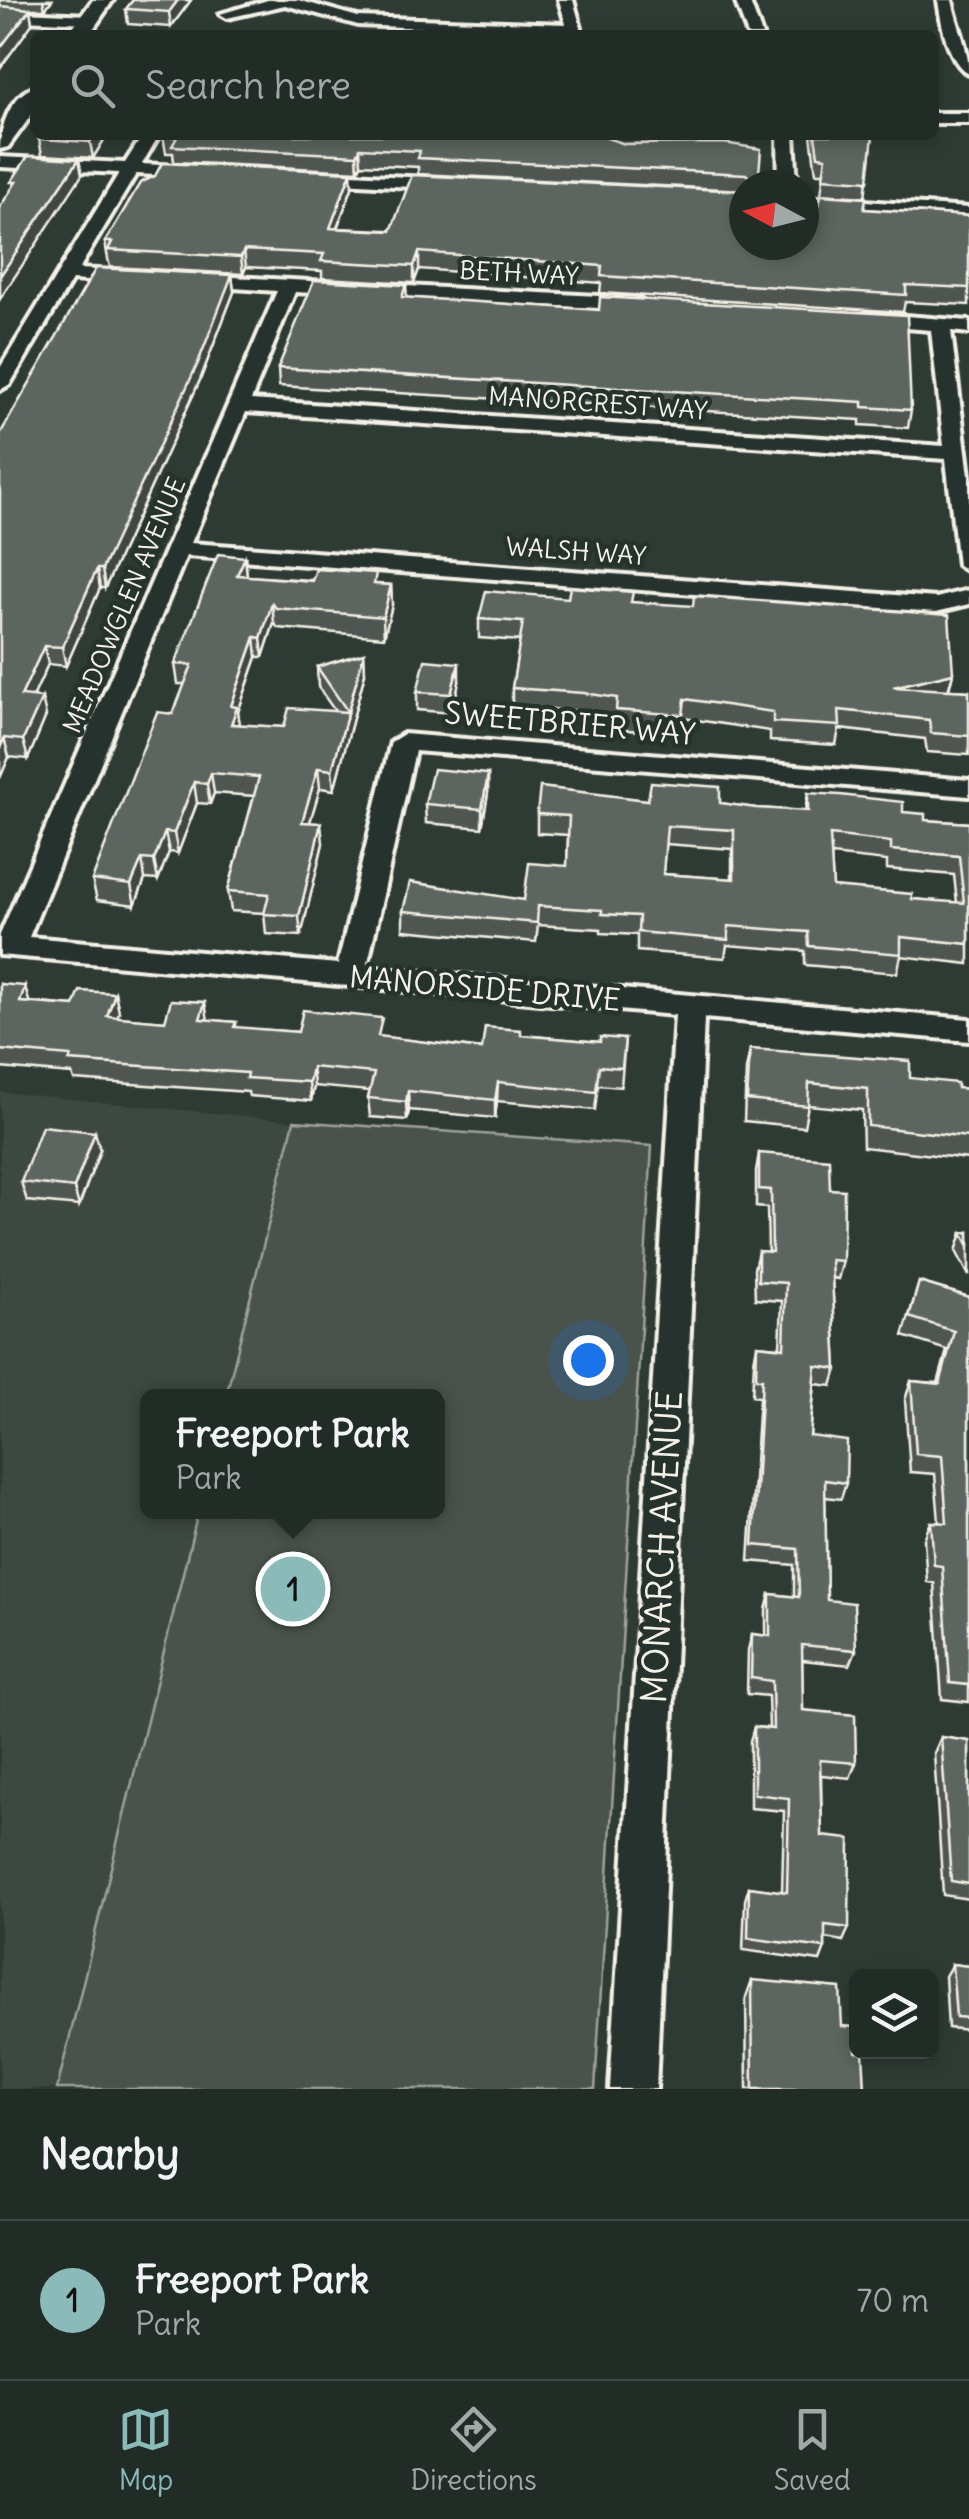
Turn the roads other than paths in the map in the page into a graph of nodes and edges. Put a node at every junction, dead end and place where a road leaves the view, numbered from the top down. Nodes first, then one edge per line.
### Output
1 (103, 0) edge
2 (566, 0) edge
3 (742, 0) edge
4 (945, 0) edge
5 (227, 14) dead end
6 (0, 15) edge
7 (84, 27) edge
8 (534, 30) edge
9 (574, 30) edge
10 (753, 30) edge
11 (969, 69) edge
12 (30, 101) edge
13 (939, 118) edge
14 (969, 118) edge
15 (148, 140) edge
16 (786, 140) edge
17 (0, 142) edge
18 (0, 162) edge
19 (130, 168) junction
20 (787, 170) edge
21 (210, 172) edge
22 (289, 176) edge
23 (467, 185) edge
24 (819, 203) edge
25 (969, 212) edge
26 (66, 274) junction
27 (288, 286) junction
28 (666, 306) edge
29 (843, 317) edge
30 (940, 324) junction
31 (969, 327) edge
32 (0, 384) edge
33 (238, 405) junction
34 (954, 454) junction
35 (178, 549) junction
36 (969, 565) edge
37 (969, 597) edge
38 (969, 788) edge
39 (5, 946) edge
40 (350, 976) junction
41 (690, 1006) junction
42 (969, 1030) edge
43 (633, 2089) edge

1 - 7 main road
2 - 9 street
3 - 10 street
4 - 11 street
5 - 8 street
6 - 7 street
12 - 17 main road
13 - 14 street
15 - 19 street
16 - 20 street
18 - 19 street
19 - 21 street
19 - 26 street
22 - 23 street
24 - 25 street
26 - 27 street, BETH WAY
26 - 32 street
27 - 28 street, BETH WAY
27 - 33 street, MEADOWGLEN AVENUE
29 - 30 street
30 - 31 street
30 - 34 street
33 - 34 street, MANORCREST WAY
33 - 35 street, MEADOWGLEN AVENUE
34 - 36 street
35 - 37 street, WALSH WAY
35 - 39 street, MEADOWGLEN AVENUE
38 - 40 street, SWEETBRIER WAY
39 - 40 street, MANORSIDE DRIVE
40 - 41 street, MANORSIDE DRIVE
41 - 42 street, MANORSIDE DRIVE
41 - 43 street, MONARCH AVENUE

